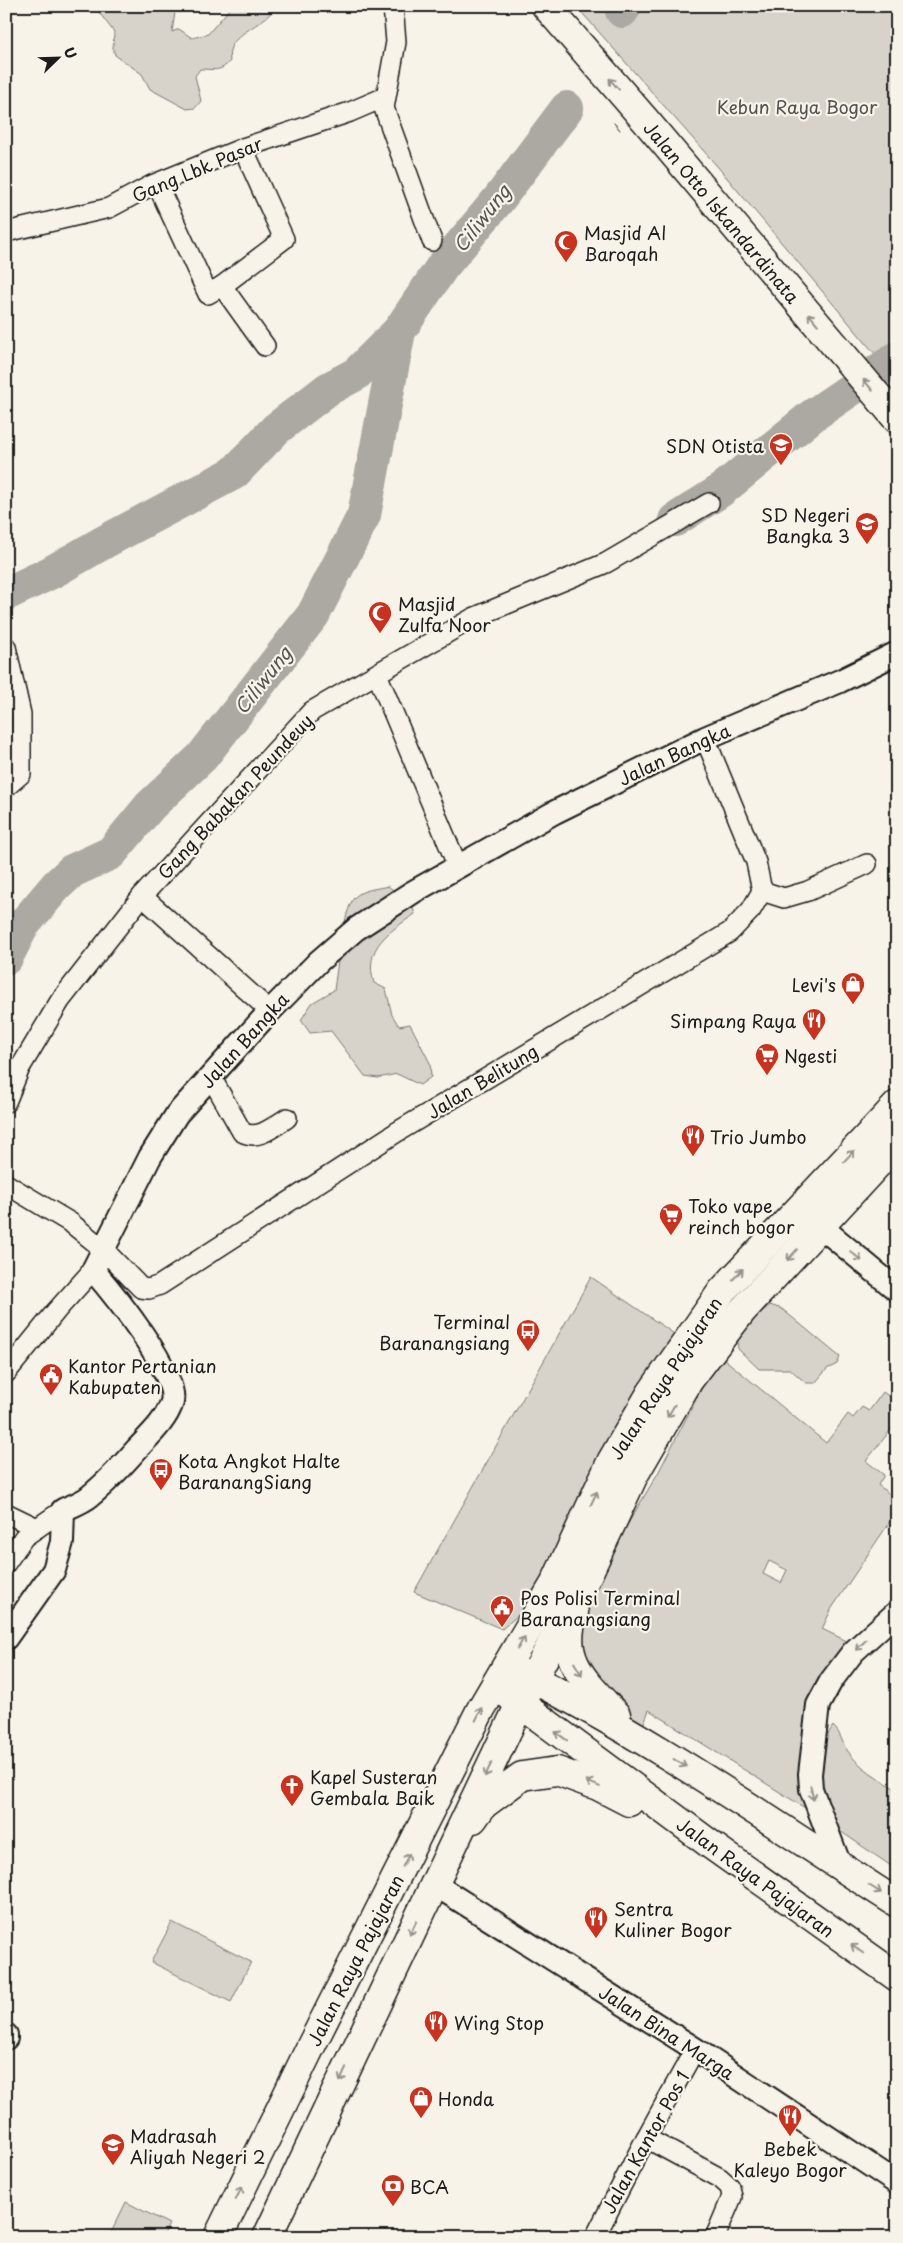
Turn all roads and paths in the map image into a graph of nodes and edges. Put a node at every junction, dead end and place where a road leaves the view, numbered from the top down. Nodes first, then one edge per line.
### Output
1 (393, 6) edge
2 (546, 6) edge
3 (385, 97) junction
4 (243, 148) junction
5 (157, 184) junction
6 (6, 232) edge
7 (432, 241) dead end
8 (222, 286) junction
9 (265, 346) dead end
10 (895, 417) edge
11 (708, 503) dead end
12 (6, 647) edge
13 (897, 653) edge
14 (378, 674) junction
15 (705, 738) junction
16 (6, 787) edge
17 (867, 864) dead end
18 (458, 867) junction
19 (762, 891) junction
20 (142, 896) junction
21 (270, 1010) junction
22 (211, 1077) junction
23 (6, 1102) edge
24 (897, 1105) edge
25 (287, 1118) dead end
26 (897, 1143) edge
27 (6, 1184) edge
28 (819, 1225) junction
29 (103, 1249) junction
30 (93, 1270) junction
31 (897, 1290) edge
32 (679, 1372) junction
33 (6, 1373) edge
34 (63, 1510) junction
35 (6, 1513) edge
36 (37, 1528) junction
37 (6, 1563) edge
38 (588, 1574) junction
39 (897, 1612) edge
40 (6, 1638) edge
41 (502, 1676) junction
42 (532, 1678) junction
43 (520, 1704) junction
44 (638, 1738) junction
45 (714, 1847) junction
46 (449, 1852) junction
47 (841, 1868) junction
48 (434, 1884) junction
49 (897, 1903) edge
50 (897, 1977) edge
51 (695, 2048) junction
52 (646, 2138) junction
53 (897, 2184) edge
54 (218, 2237) edge
55 (267, 2237) edge
56 (595, 2237) edge
57 (715, 2237) edge

1 - 3 street
10 -> 2 main road, Jalan Otto Iskandardinata
3 - 4 street, Gang Lbk Pasar
3 - 7 street
4 - 5 street, Gang Lbk Pasar
4 - 8 street
5 - 6 street, Gang Lbk Pasar
5 - 8 street
8 - 9 street
11 - 14 street, Gang Babakan Peundeuy
12 - 16 street
13 - 15 street, Jalan Bangka
14 - 18 street
14 - 20 street, Gang Babakan Peundeuy
15 - 18 street, Jalan Bangka
15 - 19 street
17 - 19 street
18 - 21 street, Jalan Bangka
19 - 29 street, Jalan Belitung
20 - 21 street
20 - 23 street, Gang Babakan Peundeuy
21 - 22 street, Jalan Bangka
22 - 25 street
22 - 29 street, Jalan Bangka
32 -> 24 main road, Jalan Raya Pajajaran
26 - 28 main road, Jalan Raya Pajajaran
27 - 29 street
28 -> 31 street
28 -> 32 main road, Jalan Raya Pajajaran
29 - 30 street, Jalan Bangka
30 - 33 street
30 - 34 street
32 -> 38 main road, Jalan Raya Pajajaran
41 -> 32 main road, Jalan Raya Pajajaran
34 - 36 street
34 - 40 street
35 - 36 street
36 - 37 street
38 - 42 main road, Jalan Raya Pajajaran
38 -> 44 main road
39 -> 47 street
41 - 42 main road
41 - 43 main road, Jalan Raya Pajajaran
54 -> 41 main road, Jalan Raya Pajajaran
42 - 43 main road, Jalan Raya Pajajaran
42 - 44 main road
45 -> 43 main road, Jalan Raya Pajajaran
43 -> 46 main road, Jalan Raya Pajajaran
44 -> 47 main road
45 -> 46 main road
50 -> 45 main road, Jalan Raya Pajajaran
46 - 48 main road, Jalan Raya Pajajaran
47 -> 49 main road
48 - 51 street, Jalan Bina Marga
48 -> 55 main road, Jalan Raya Pajajaran
51 - 52 street, Jalan Kantor Pos 1
51 - 53 street, Jalan Bina Marga
52 - 56 street, Jalan Kantor Pos 1
52 - 57 street

